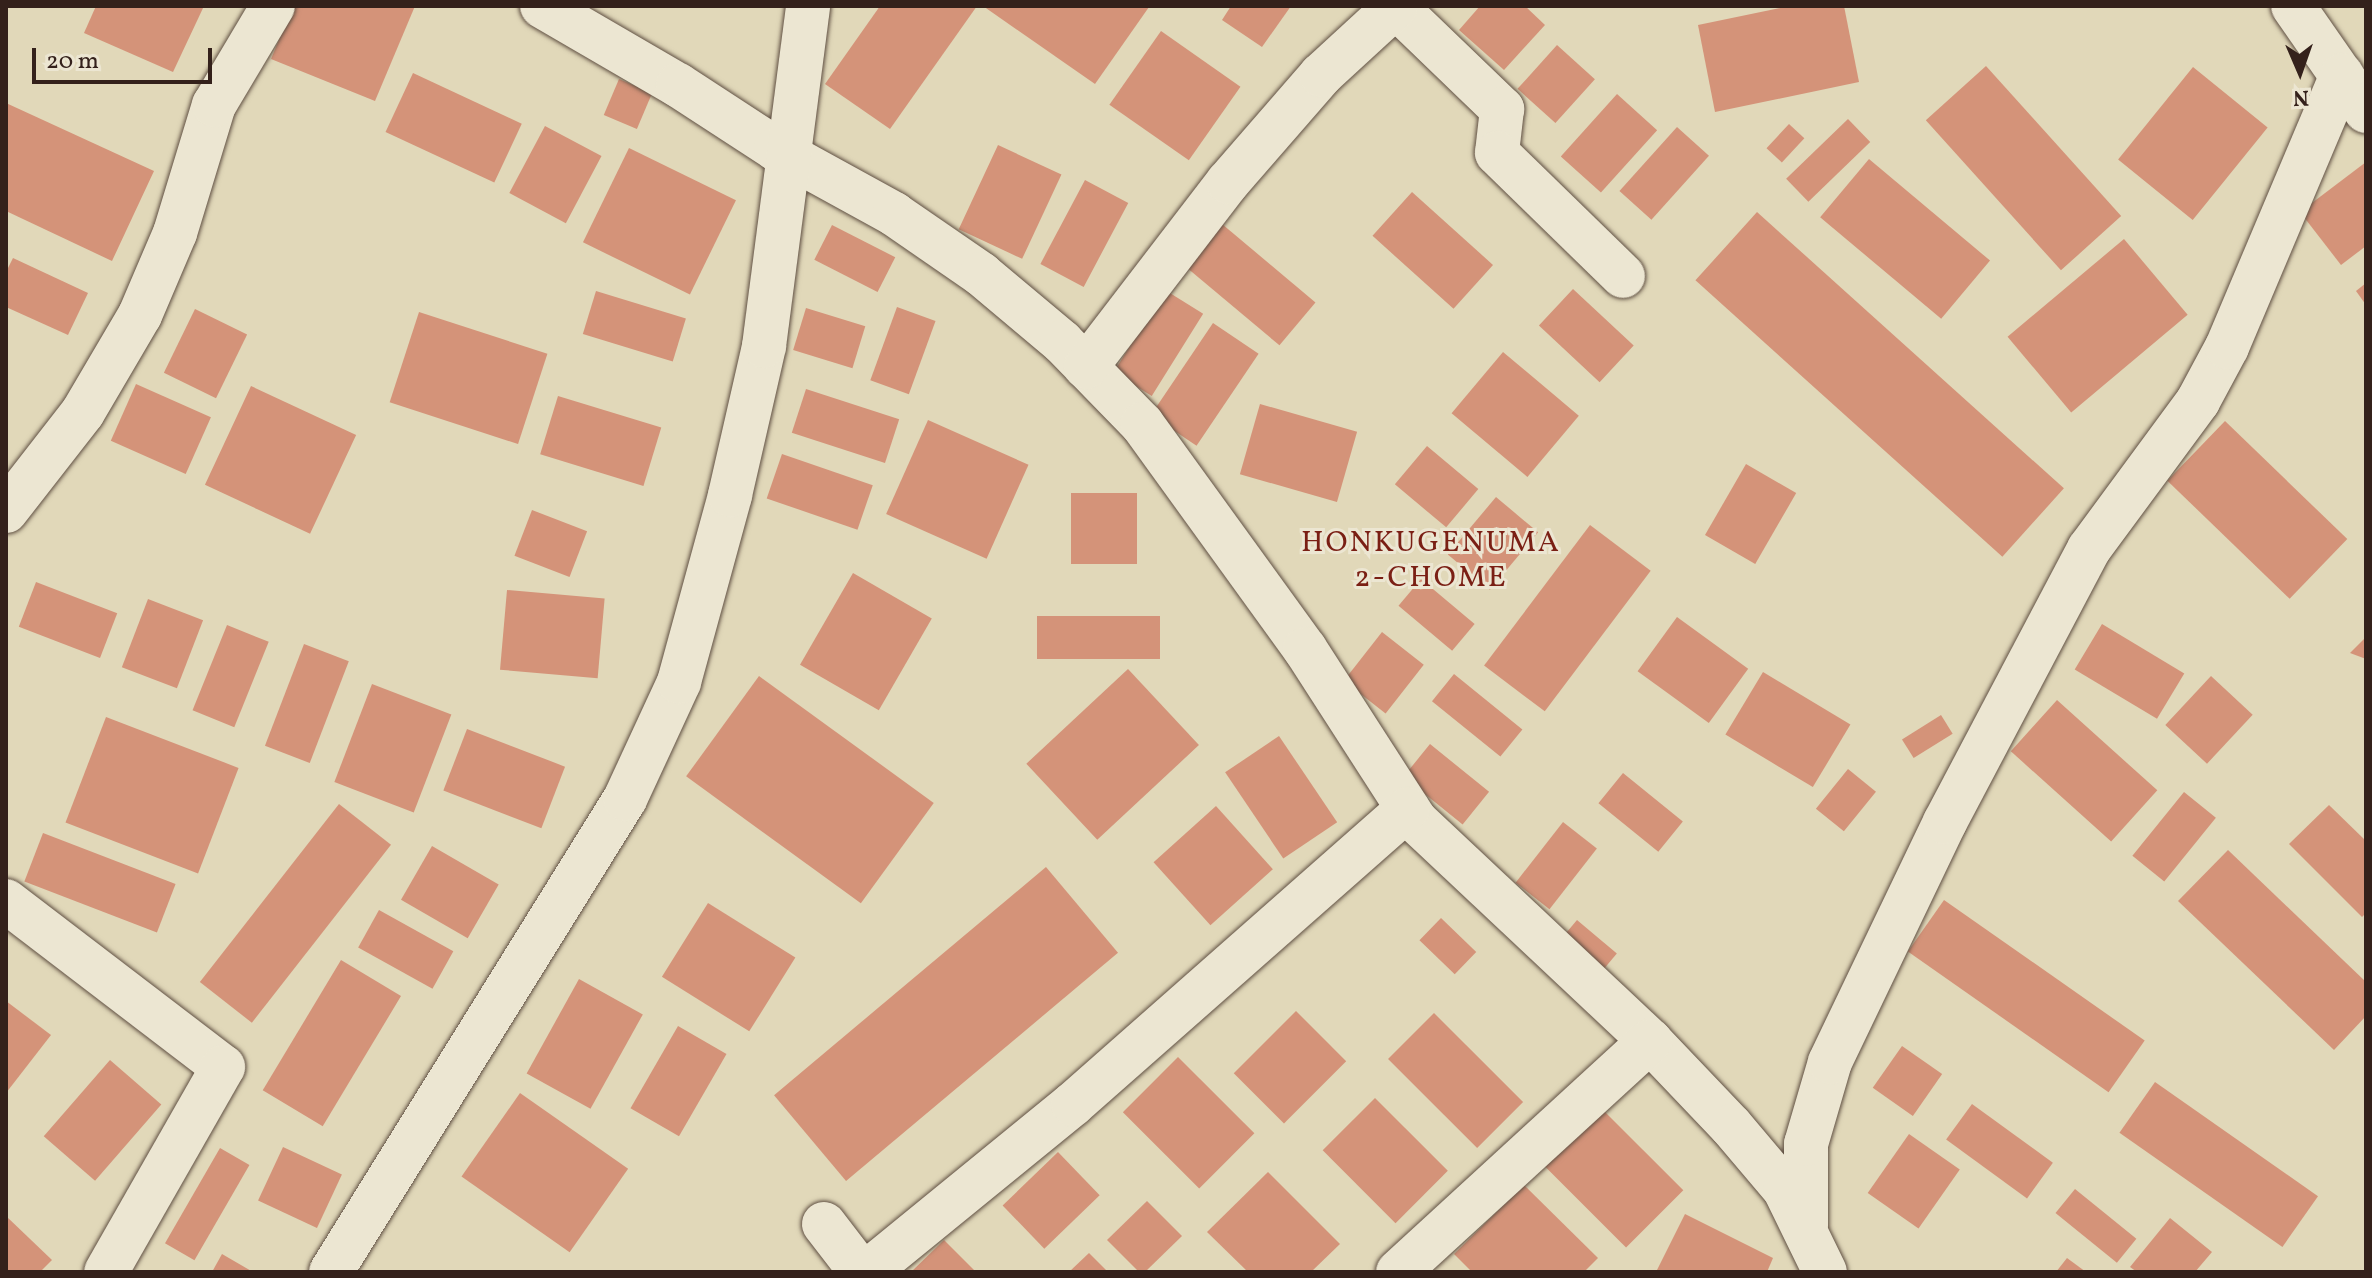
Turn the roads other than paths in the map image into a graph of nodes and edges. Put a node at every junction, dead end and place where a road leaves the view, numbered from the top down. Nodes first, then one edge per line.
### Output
1 (273, 6) edge
2 (542, 6) edge
3 (808, 6) edge
4 (1396, 6) edge
5 (2293, 6) edge
6 (2342, 75) junction
7 (2366, 111) edge
8 (790, 157) junction
9 (1623, 276) dead end
10 (1086, 367) junction
11 (6, 511) edge
12 (1408, 809) junction
13 (6, 901) edge
14 (1650, 1041) junction
15 (824, 1224) dead end
16 (1806, 1229) junction
17 (106, 1272) edge
18 (331, 1272) edge
19 (864, 1272) edge
20 (1398, 1272) edge
21 (1825, 1272) edge

1 - 11 street
2 - 8 street
3 - 8 street
4 - 9 street
4 - 10 street
5 - 6 street
6 - 7 street
6 - 16 street
8 - 10 street
8 - 18 street
10 - 12 street
12 - 14 street
12 - 19 street
13 - 17 street
14 - 16 street
14 - 20 street
15 - 19 street
16 - 21 street

